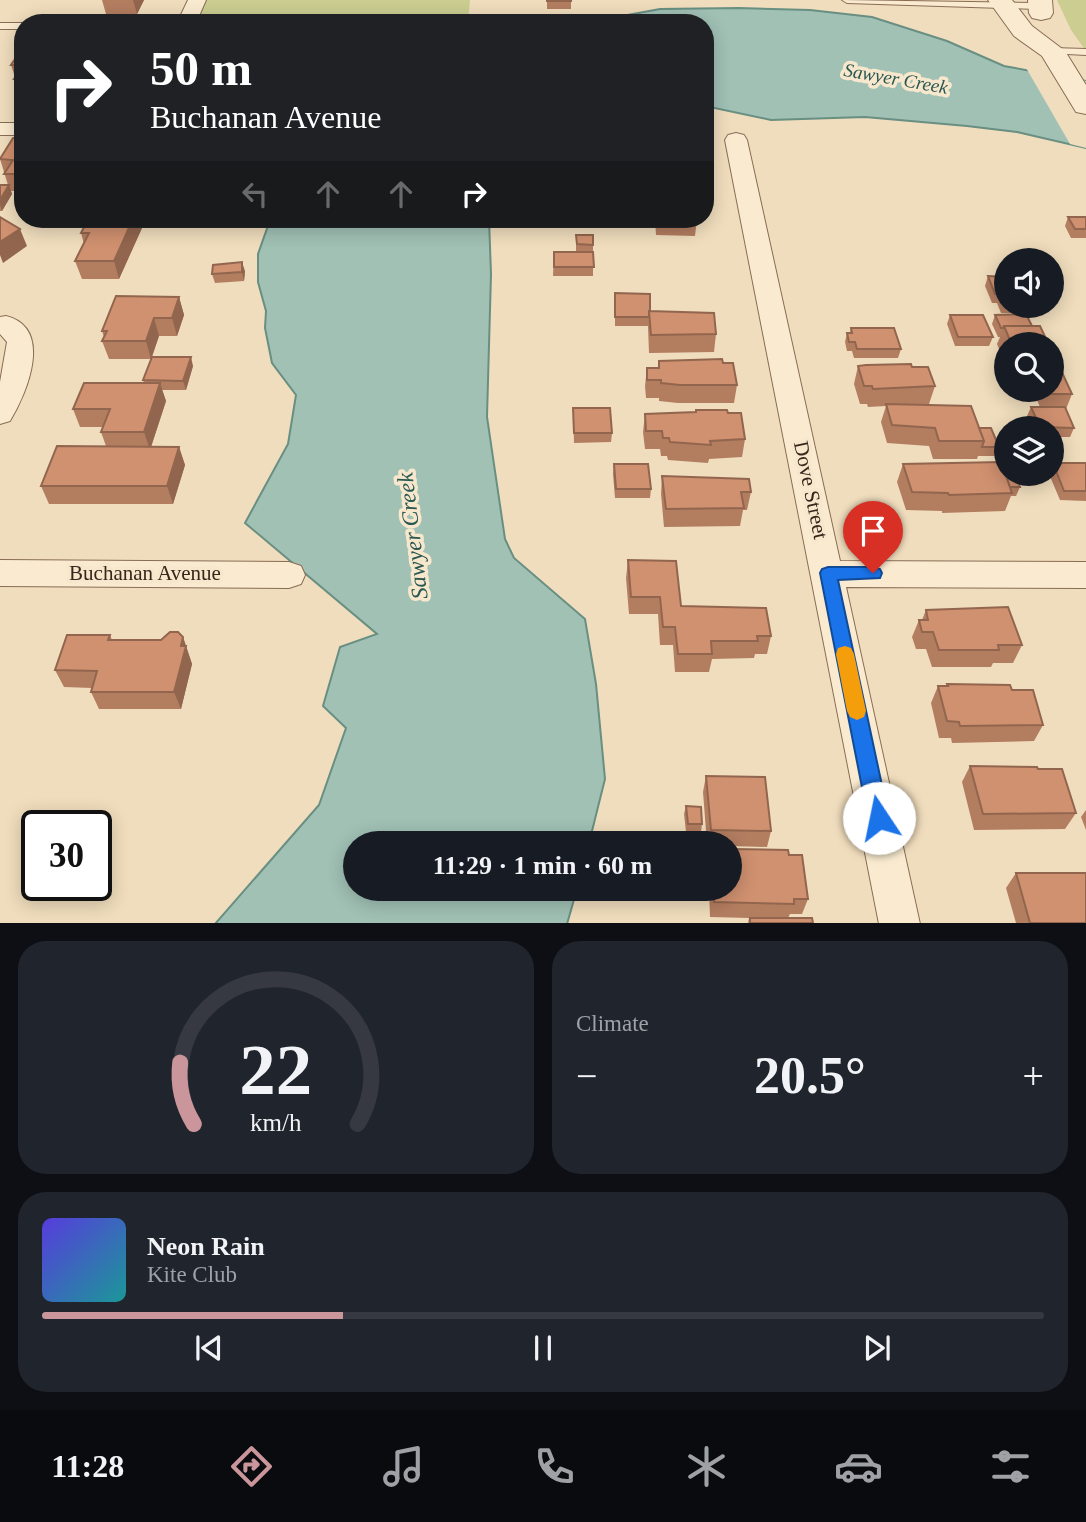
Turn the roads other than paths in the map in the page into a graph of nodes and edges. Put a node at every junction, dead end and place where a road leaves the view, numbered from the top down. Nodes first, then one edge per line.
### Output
1 (847, 0) edge
2 (1002, 2) edge
3 (1037, 5) edge
4 (1052, 51) junction
5 (1086, 52) edge
6 (1086, 106) edge
7 (736, 140) dead end
8 (6, 324) dead end
9 (0, 414) edge
10 (0, 573) edge
11 (828, 573) junction
12 (289, 575) dead end
13 (1086, 575) edge
14 (900, 923) edge

1 - 2 lane
2 - 3 lane
2 - 4 street
3 - 4 street
4 - 5 lane
4 - 6 street
7 - 11 street, Dove Street
8 - 9 street
10 - 12 street, Buchanan Avenue
11 - 13 street
11 - 14 street, Dove Street

